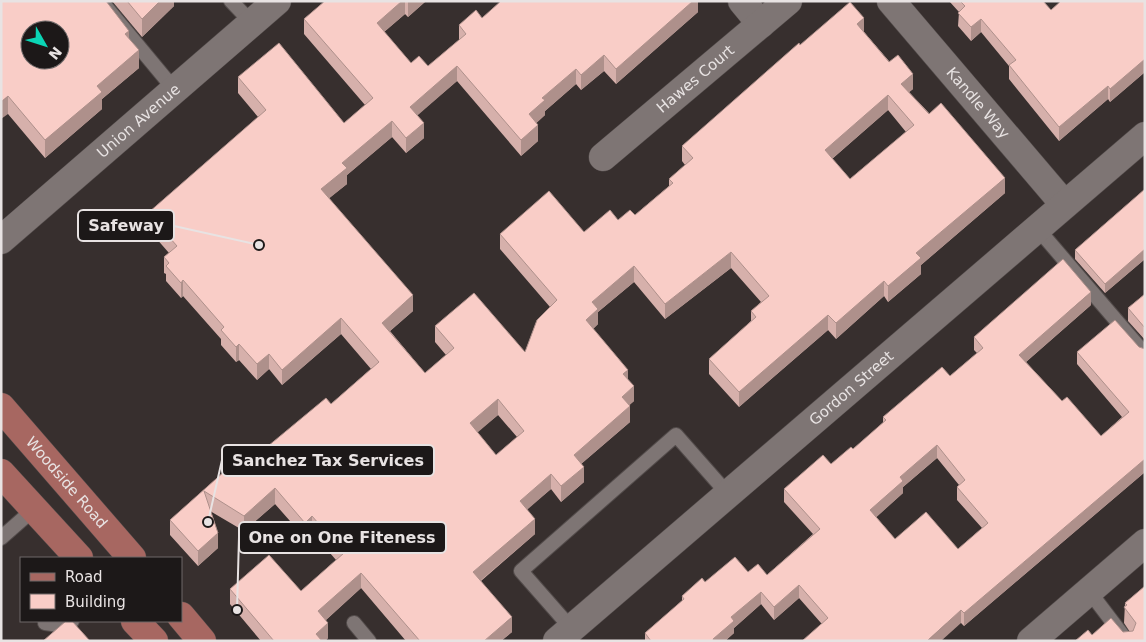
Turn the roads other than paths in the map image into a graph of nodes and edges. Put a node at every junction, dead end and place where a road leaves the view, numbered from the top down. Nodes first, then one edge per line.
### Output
1 (102, 1) edge
2 (231, 1) edge
3 (277, 1) edge
4 (742, 1) edge
5 (788, 1) edge
6 (891, 1) edge
7 (252, 23) junction
8 (761, 24) junction
9 (174, 89) junction
10 (1145, 136) edge
11 (603, 157) dead end
12 (1064, 204) junction
13 (1037, 228) junction
14 (1, 240) edge
15 (1145, 354) edge
16 (1, 407) edge
17 (1, 473) edge
18 (727, 493) junction
19 (34, 509) junction
20 (1, 538) edge
21 (1145, 543) edge
22 (78, 557) edge
23 (131, 557) edge
24 (1089, 591) junction
25 (182, 617) edge
26 (71, 622) edge
27 (136, 622) edge
28 (45, 623) dead end
29 (354, 623) dead end
30 (564, 635) edge
31 (154, 641) edge
32 (202, 641) edge
33 (369, 641) edge
34 (1031, 641) edge
35 (1127, 641) edge

1 - 9 lane
2 - 7 lane
3 - 7 street, Union Avenue
4 - 8 street
5 - 8 street, Hawes Court
6 - 12 street, Kandle Way
7 - 9 street, Union Avenue
8 - 11 street, Hawes Court
9 - 14 street, Union Avenue
10 - 12 street, Gordon Street
12 - 13 street, Gordon Street
13 - 15 lane
13 - 18 street, Gordon Street
16 - 23 main road, Woodside Road
17 - 19 main road
18 - 30 street, Gordon Street
18 - 30 lane
19 - 20 lane
19 - 22 main road
21 - 24 street
24 - 34 street
24 - 35 lane
25 - 32 main road
26 - 28 lane
27 - 31 main road
29 - 33 lane

